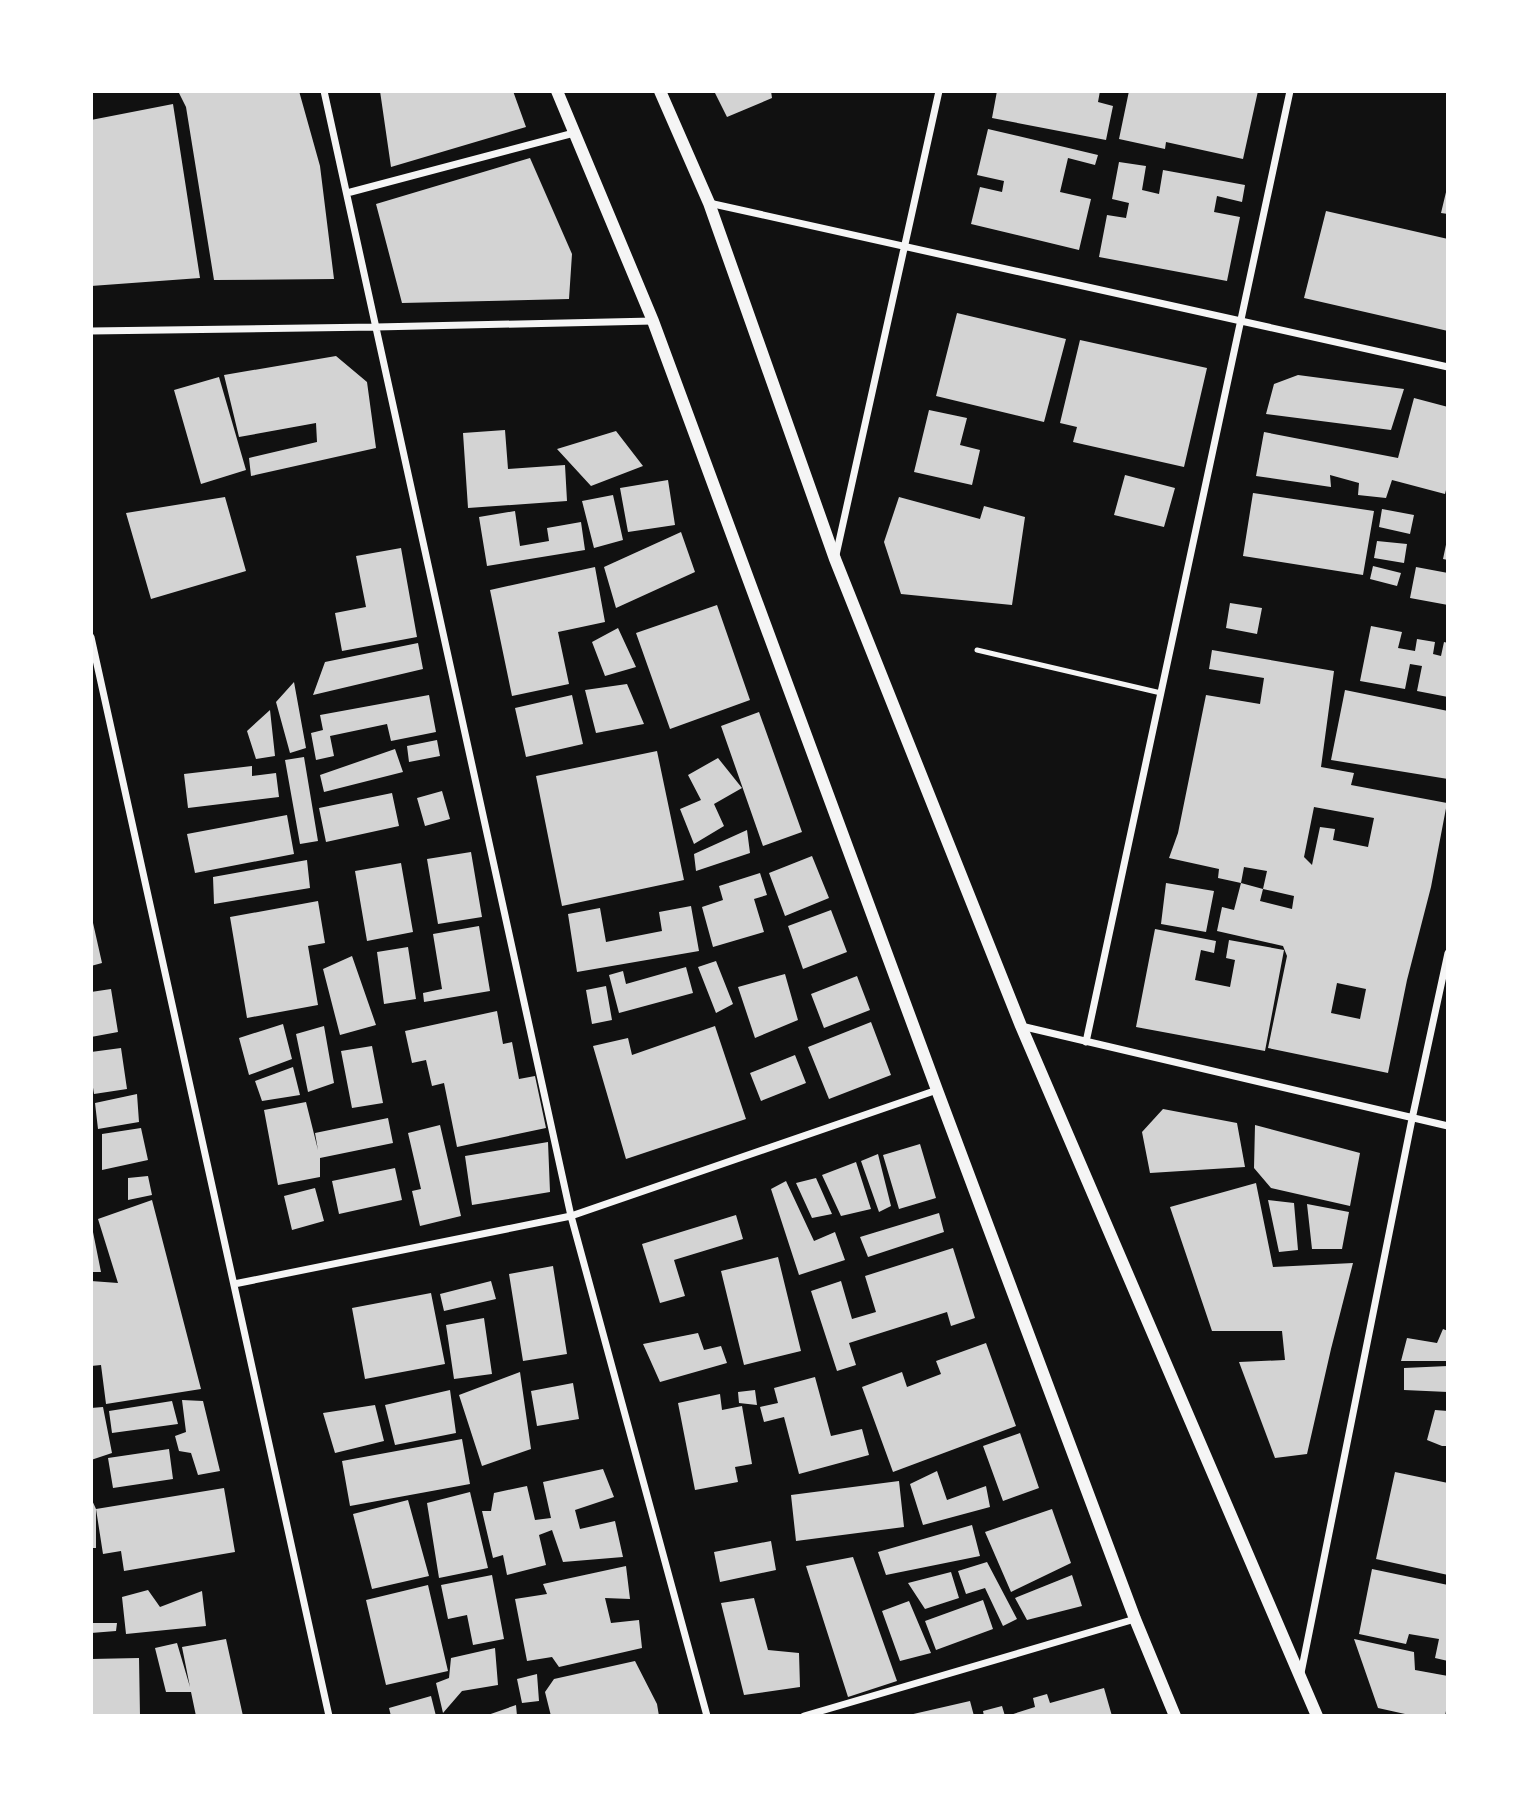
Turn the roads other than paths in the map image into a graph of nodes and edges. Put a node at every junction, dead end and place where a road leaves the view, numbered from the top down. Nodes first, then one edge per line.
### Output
1 (324, 91) edge
2 (557, 91) edge
3 (660, 91) edge
4 (939, 91) edge
5 (1290, 91) edge
6 (574, 133) junction
7 (346, 193) junction
8 (709, 203) junction
9 (905, 246) junction
10 (653, 321) junction
11 (1240, 321) junction
12 (376, 327) junction
13 (91, 331) edge
14 (1448, 367) edge
15 (835, 559) junction
16 (91, 637) edge
17 (977, 650) dead end
18 (1161, 693) junction
19 (1448, 953) edge
20 (1021, 1026) junction
21 (1086, 1042) junction
22 (937, 1090) junction
23 (1412, 1119) junction
24 (1448, 1126) edge
25 (570, 1216) junction
26 (234, 1284) junction
27 (1135, 1619) junction
28 (1300, 1676) junction
29 (329, 1716) edge
30 (707, 1716) edge
31 (804, 1716) edge
32 (1175, 1716) edge
33 (1317, 1716) edge

1 - 7 street
2 - 6 street
3 - 8 street
4 - 9 street
5 - 11 street
6 - 7 street
6 - 10 street
7 - 12 street
8 - 9 street
8 - 15 street
9 - 11 street
9 - 15 street
10 - 12 street
10 - 22 street
11 - 14 street
11 - 18 street
12 - 13 street
12 - 25 street
15 - 20 street
16 - 26 street
17 - 18 lane
18 - 21 street
19 - 23 street
20 - 21 street
20 - 28 street
21 - 23 street
22 - 25 street
22 - 27 street
23 - 24 street
23 - 28 street
25 - 26 street
25 - 30 street
26 - 29 street
27 - 31 street
27 - 32 street
28 - 33 street

